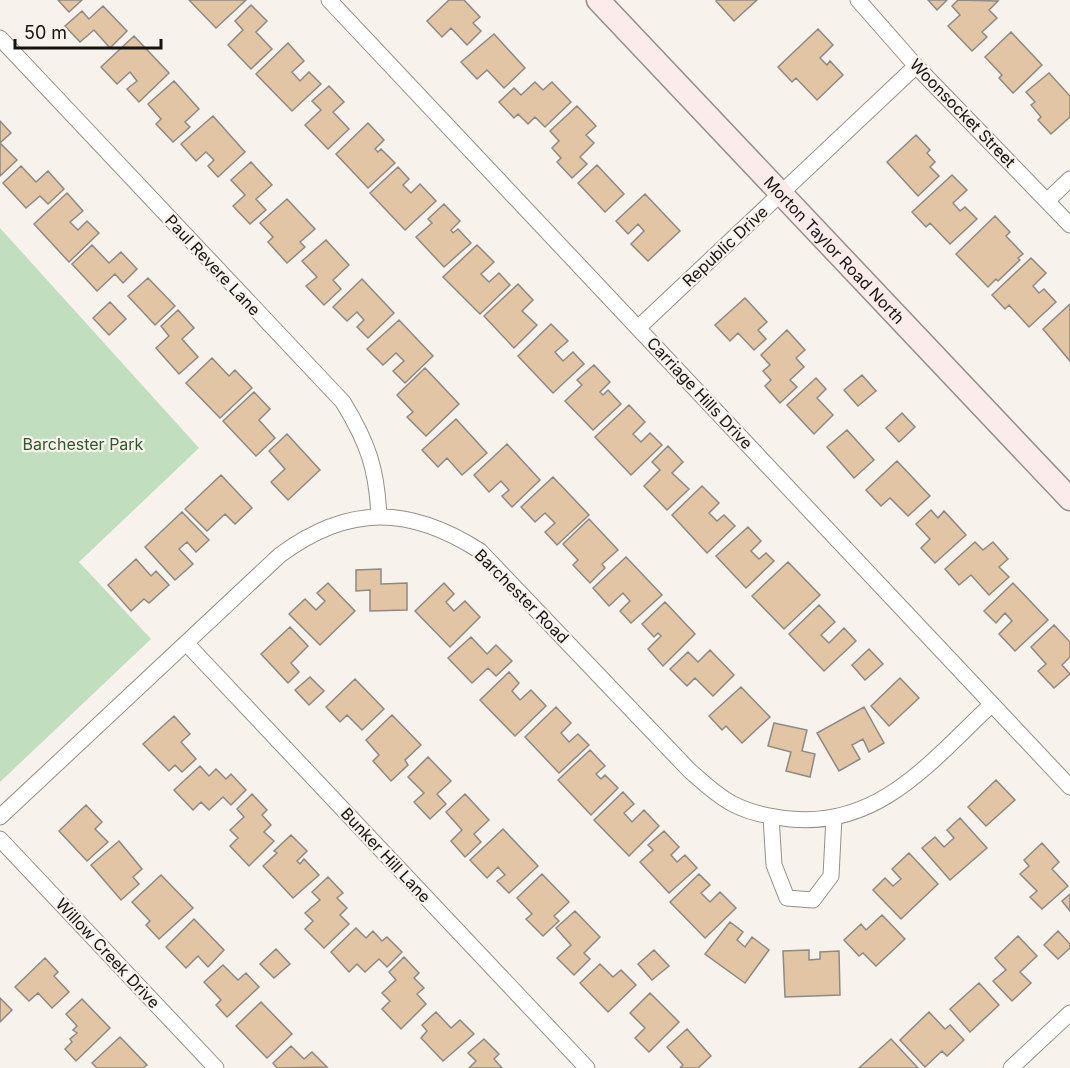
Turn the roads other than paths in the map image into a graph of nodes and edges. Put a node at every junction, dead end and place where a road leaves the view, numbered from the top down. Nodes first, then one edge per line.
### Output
1 (329, 0) edge
2 (598, 0) edge
3 (858, 0) edge
4 (0, 38) edge
5 (916, 66) junction
6 (1070, 179) edge
7 (782, 193) junction
8 (1047, 201) junction
9 (1070, 225) edge
10 (638, 328) junction
11 (1070, 498) edge
12 (379, 517) junction
13 (186, 643) junction
14 (992, 704) junction
15 (1070, 787) edge
16 (0, 817) edge
17 (771, 817) junction
18 (834, 817) junction
19 (0, 838) edge
20 (1070, 1013) edge
21 (216, 1068) edge
22 (587, 1068) edge
23 (1011, 1068) edge

1 - 10 street, Carriage Hills Drive
2 - 7 street, Morton Taylor Road North
3 - 5 street, Woonsocket Street
4 - 12 street, Paul Revere Lane
5 - 7 street, Republic Drive
5 - 8 street, Woonsocket Street
6 - 8 street
7 - 10 street, Republic Drive
7 - 11 street, Morton Taylor Road North
8 - 9 street, Woonsocket Street
10 - 14 street, Carriage Hills Drive
12 - 13 street, Barchester Road
12 - 17 street, Barchester Road
13 - 16 street, Barchester Road
13 - 22 street, Bunker Hill Lane
14 - 15 street, Carriage Hills Drive
14 - 18 street, Barchester Road
17 - 18 street, Barchester Road
17 - 18 street
19 - 21 street, Willow Creek Drive
20 - 23 street

